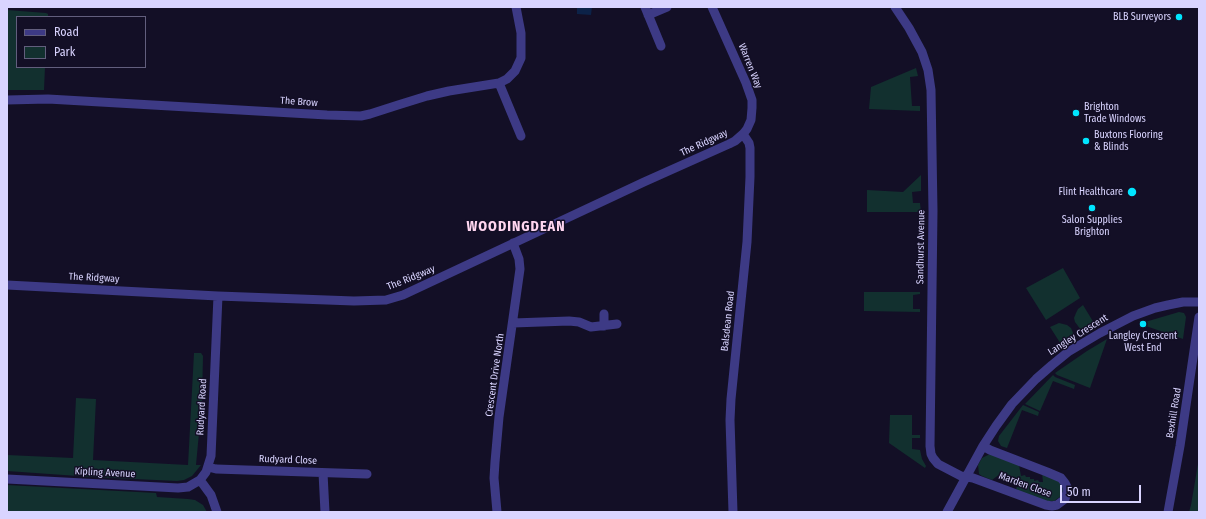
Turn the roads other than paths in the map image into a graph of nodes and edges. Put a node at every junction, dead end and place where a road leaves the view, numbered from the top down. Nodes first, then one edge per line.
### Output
1 (516, 7) edge
2 (667, 7) edge
3 (712, 7) edge
4 (895, 7) edge
5 (646, 11) edge
6 (661, 46) dead end
7 (499, 84) junction
8 (7, 100) edge
9 (743, 134) junction
10 (522, 136) dead end
11 (513, 243) junction
12 (7, 285) edge
13 (218, 296) junction
14 (1199, 302) edge
15 (604, 314) dead end
16 (1199, 317) edge
17 (513, 323) junction
18 (618, 324) dead end
19 (604, 326) junction
20 (983, 446) junction
21 (208, 467) junction
22 (324, 473) junction
23 (367, 474) dead end
24 (965, 477) junction
25 (7, 479) edge
26 (200, 480) junction
27 (217, 512) edge
28 (325, 512) edge
29 (497, 512) edge
30 (733, 512) edge
31 (947, 512) edge
32 (1168, 512) edge

1 - 7 street
2 - 5 street
3 - 9 street, Warren Way
4 - 24 street, Sandhurst Avenue
5 - 6 street
7 - 8 street, The Brow
7 - 10 street
9 - 11 street, The Ridgway
9 - 30 street, Balsdean Road
11 - 13 street, The Ridgway
11 - 17 street, Crescent Drive North
12 - 13 street, The Ridgway
13 - 21 street, Rudyard Road
14 - 20 street, Langley Crescent
15 - 19 street
16 - 32 street, Bexhill Road
17 - 19 street
17 - 29 street, Crescent Drive North
18 - 19 street
20 - 24 street, Langley Crescent
20 - 24 street, Marden Close
21 - 22 street, Rudyard Close
21 - 26 street, Rudyard Road
22 - 23 street, Rudyard Close
22 - 28 street
24 - 31 street, Langley Crescent
25 - 26 street, Kipling Avenue
26 - 27 street

